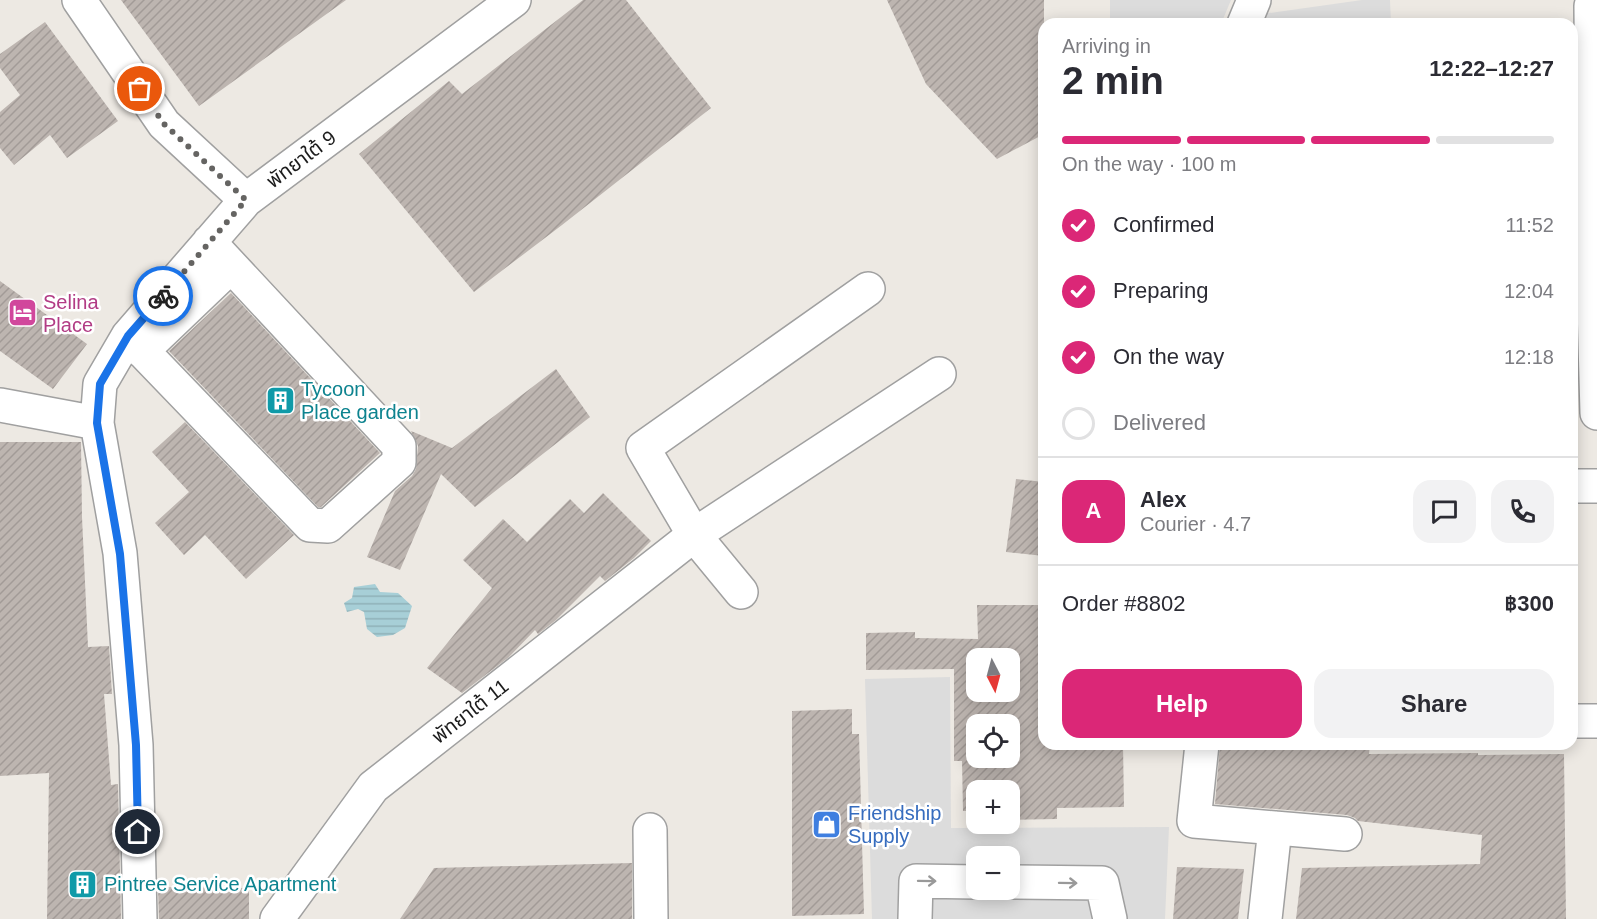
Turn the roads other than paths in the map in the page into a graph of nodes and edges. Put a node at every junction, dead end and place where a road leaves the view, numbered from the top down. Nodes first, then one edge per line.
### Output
1 (79, 0) edge
2 (514, 0) edge
3 (1254, 0) edge
4 (1593, 0) edge
5 (1246, 18) edge
6 (246, 200) junction
7 (209, 242) junction
8 (231, 266) junction
9 (1583, 269) edge
10 (868, 289) dead end
11 (135, 343) junction
12 (939, 374) dead end
13 (0, 405) edge
14 (1597, 413) edge
15 (97, 423) junction
16 (1578, 486) edge
17 (1597, 486) edge
18 (694, 535) junction
19 (741, 592) dead end
20 (1578, 721) edge
21 (1597, 721) edge
22 (1201, 750) edge
23 (1275, 828) junction
24 (650, 830) dead end
25 (1345, 834) dead end
26 (966, 882) edge
27 (1020, 882) edge
28 (140, 919) edge
29 (277, 919) edge
30 (651, 919) edge
31 (915, 919) edge
32 (1110, 919) edge
33 (1265, 919) edge

1 - 6 street
2 - 6 street, พัทยาใต้ 9
3 - 5 street
4 - 9 street
6 - 7 street, พัทยาใต้ 9
7 - 8 street
7 - 11 street, พัทยาใต้ 9
8 - 11 street
8 - 11 street
9 - 14 street
10 - 18 street
11 - 15 street, พัทยาใต้ 9
12 - 18 street, พัทยาใต้ 11
13 - 15 street
15 - 28 street, พัทยาใต้ 9
16 - 17 street
18 - 19 street
18 - 29 street, พัทยาใต้ 11
20 - 21 street
22 - 23 street
23 - 25 street
23 - 33 street
24 - 30 street
31 -> 26 street
27 -> 32 street

